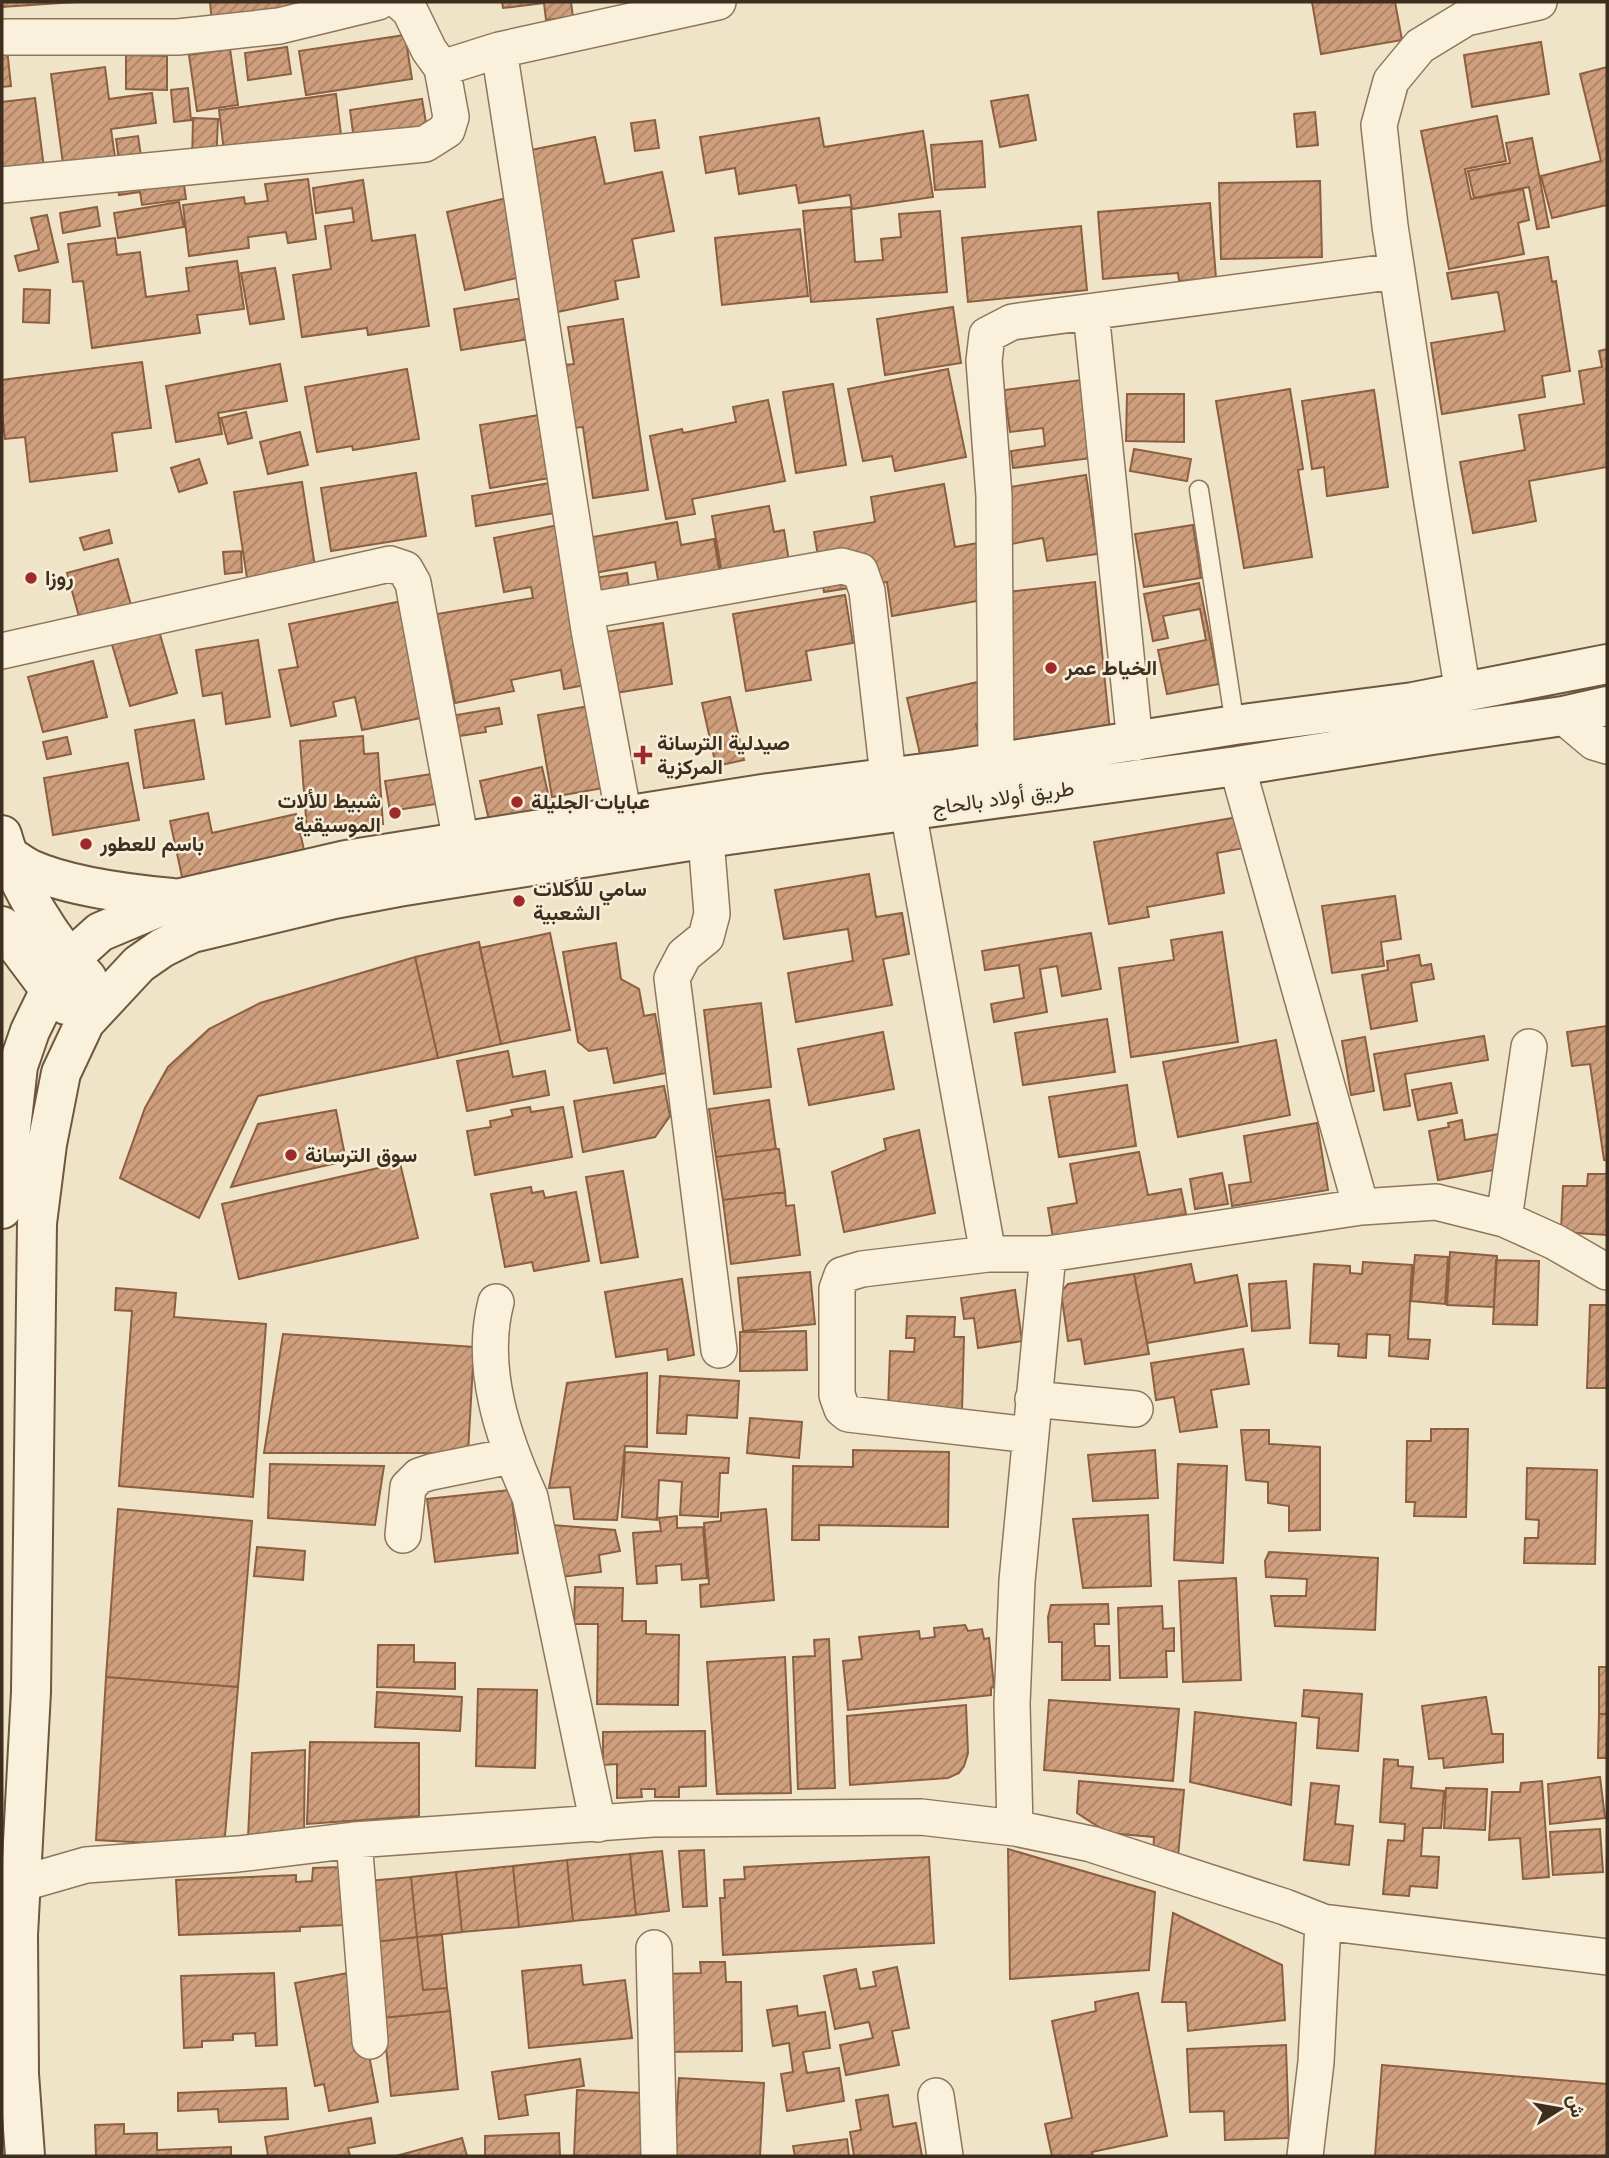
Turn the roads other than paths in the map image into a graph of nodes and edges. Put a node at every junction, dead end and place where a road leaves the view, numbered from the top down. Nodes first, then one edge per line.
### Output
1 (378, 2) edge
2 (400, 2) edge
3 (718, 2) edge
4 (1539, 2) edge
5 (2, 37) edge
6 (499, 50) junction
7 (442, 68) junction
8 (2, 185) edge
9 (1397, 271) junction
10 (1091, 312) junction
11 (1199, 490) dead end
12 (586, 611) junction
13 (2, 651) edge
14 (1607, 664) edge
15 (1463, 692) junction
16 (1607, 706) edge
17 (1563, 716) junction
18 (1235, 725) junction
19 (1135, 743) junction
20 (1607, 746) edge
21 (996, 763) junction
22 (1237, 766) junction
23 (888, 776) junction
24 (908, 811) junction
25 (624, 817) junction
26 (706, 839) junction
27 (461, 842) junction
28 (4, 844) edge
29 (181, 898) junction
30 (2, 926) edge
31 (60, 975) junction
32 (95, 1009) junction
33 (2, 1045) edge
34 (1528, 1047) dead end
35 (12, 1129) junction
36 (4, 1168) edge
37 (1361, 1207) junction
38 (2, 1209) edge
39 (1504, 1219) junction
40 (988, 1254) junction
41 (1048, 1254) junction
42 (1607, 1272) edge
43 (496, 1302) dead end
44 (719, 1350) dead end
45 (1033, 1399) junction
46 (1135, 1409) dead end
47 (1030, 1435) junction
48 (511, 1456) junction
49 (403, 1535) dead end
50 (598, 1824) junction
51 (1015, 1828) junction
52 (354, 1840) junction
53 (11, 1884) edge
54 (1323, 1922) junction
55 (10, 1935) edge
56 (654, 1948) dead end
57 (1607, 1957) edge
58 (370, 2041) dead end
59 (936, 2096) dead end
60 (25, 2156) edge
61 (659, 2156) edge
62 (945, 2156) edge
63 (1305, 2156) edge

1 - 5 street
2 - 7 street
3 - 6 street
4 - 9 street
6 - 7 street
6 - 12 street
7 - 8 street
9 - 10 street
9 - 15 street
10 - 19 street
10 - 21 street
11 - 18 lane
12 - 23 street
12 - 25 street
13 - 27 street
14 - 15 main road, طريق أولاد بالحاج
15 - 18 main road, طريق أولاد بالحاج
16 - 17 main road, طريق أولاد بالحاج
17 - 20 street
17 - 22 main road, طريق أولاد بالحاج
18 - 19 main road, طريق أولاد بالحاج
19 - 21 main road, طريق أولاد بالحاج
21 - 23 main road, طريق أولاد بالحاج
22 - 24 main road, طريق أولاد بالحاج
22 - 37 street
23 - 25 main road, طريق أولاد بالحاج
24 - 26 main road, طريق أولاد بالحاج
24 - 40 street
25 - 27 main road, طريق أولاد بالحاج
26 - 32 main road, طريق أولاد بالحاج
26 - 44 street
27 - 29 main road, طريق أولاد بالحاج
28 - 29 main road
28 - 31 main road
29 - 31 main road
30 - 31 main road
31 - 32 main road
31 - 35 main road
32 - 53 main road, طريق أولاد بالحاج
33 - 35 main road
34 - 39 street
35 - 36 main road
36 - 38 main road
37 - 39 street
37 - 41 street
39 - 42 street
40 - 41 street
40 - 47 street
41 - 45 street
43 - 48 street
45 - 46 street
45 - 47 street
47 - 51 street
48 - 49 street
48 - 50 street
50 - 51 street
50 - 52 street
51 - 54 street
52 - 53 street
52 - 58 street
53 - 55 main road, طريق أولاد بالحاج
54 - 57 street
54 - 63 street
55 - 60 main road, طريق أولاد بالحاج
56 - 61 street
59 - 62 street

